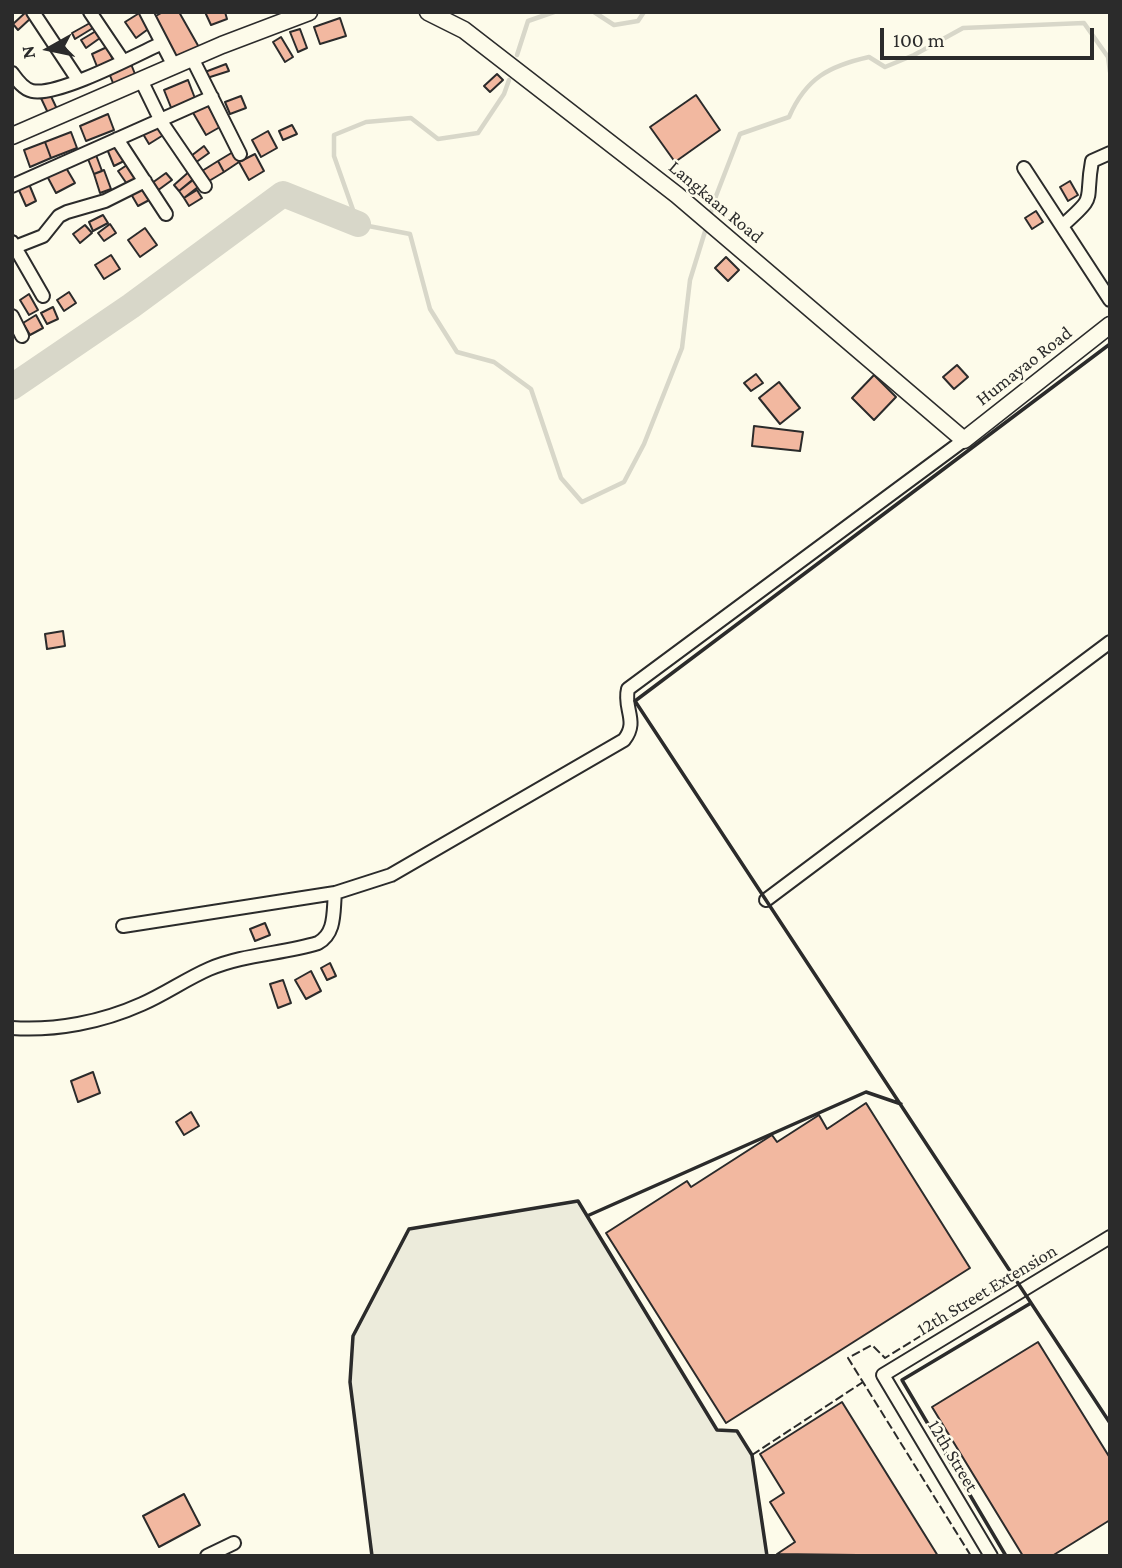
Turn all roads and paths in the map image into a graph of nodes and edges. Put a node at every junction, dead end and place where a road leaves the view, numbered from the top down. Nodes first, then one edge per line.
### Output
1 (33, 12) edge
2 (90, 12) edge
3 (146, 12) edge
4 (309, 12) edge
5 (428, 12) edge
6 (162, 43) junction
7 (192, 58) junction
8 (123, 61) junction
9 (174, 66) junction
10 (12, 73) edge
11 (78, 80) junction
12 (141, 80) junction
13 (212, 97) junction
14 (160, 120) junction
15 (12, 136) edge
16 (117, 139) junction
17 (1110, 153) edge
18 (240, 154) dead end
19 (1024, 168) dead end
20 (145, 181) junction
21 (12, 186) edge
22 (205, 186) dead end
23 (166, 214) dead end
24 (1062, 226) junction
25 (13, 245) edge
26 (43, 296) dead end
27 (1110, 300) edge
28 (12, 316) edge
29 (1110, 325) edge
30 (22, 336) dead end
31 (964, 440) junction
32 (1110, 642) edge
33 (335, 893) junction
34 (766, 900) dead end
35 (122, 926) dead end
36 (12, 1028) edge
37 (1110, 1237) edge
38 (883, 1375) joint
39 (234, 1543) dead end
40 (207, 1556) edge
41 (991, 1556) edge

1 - 11 street
2 - 8 street
3 - 6 street
4 - 7 street
5 - 31 street, Langkaan Road
6 - 8 street
6 - 9 street
7 - 9 street
7 - 13 street
8 - 11 street
9 - 12 street
10 - 11 street
12 - 14 street
12 - 15 street
13 - 14 street
13 - 18 street
14 - 16 street
14 - 22 street
16 - 20 street
16 - 21 street
17 - 24 street
19 - 24 street
20 - 23 street
20 - 25 street
24 - 27 street
25 - 26 street
28 - 30 street
29 - 31 street, Humayao Road
31 - 33 street
32 - 34 street
33 - 35 street
33 - 36 street
37 - 38 street, 12th Street Extension
38 - 41 street, 12th Street
39 - 40 street

